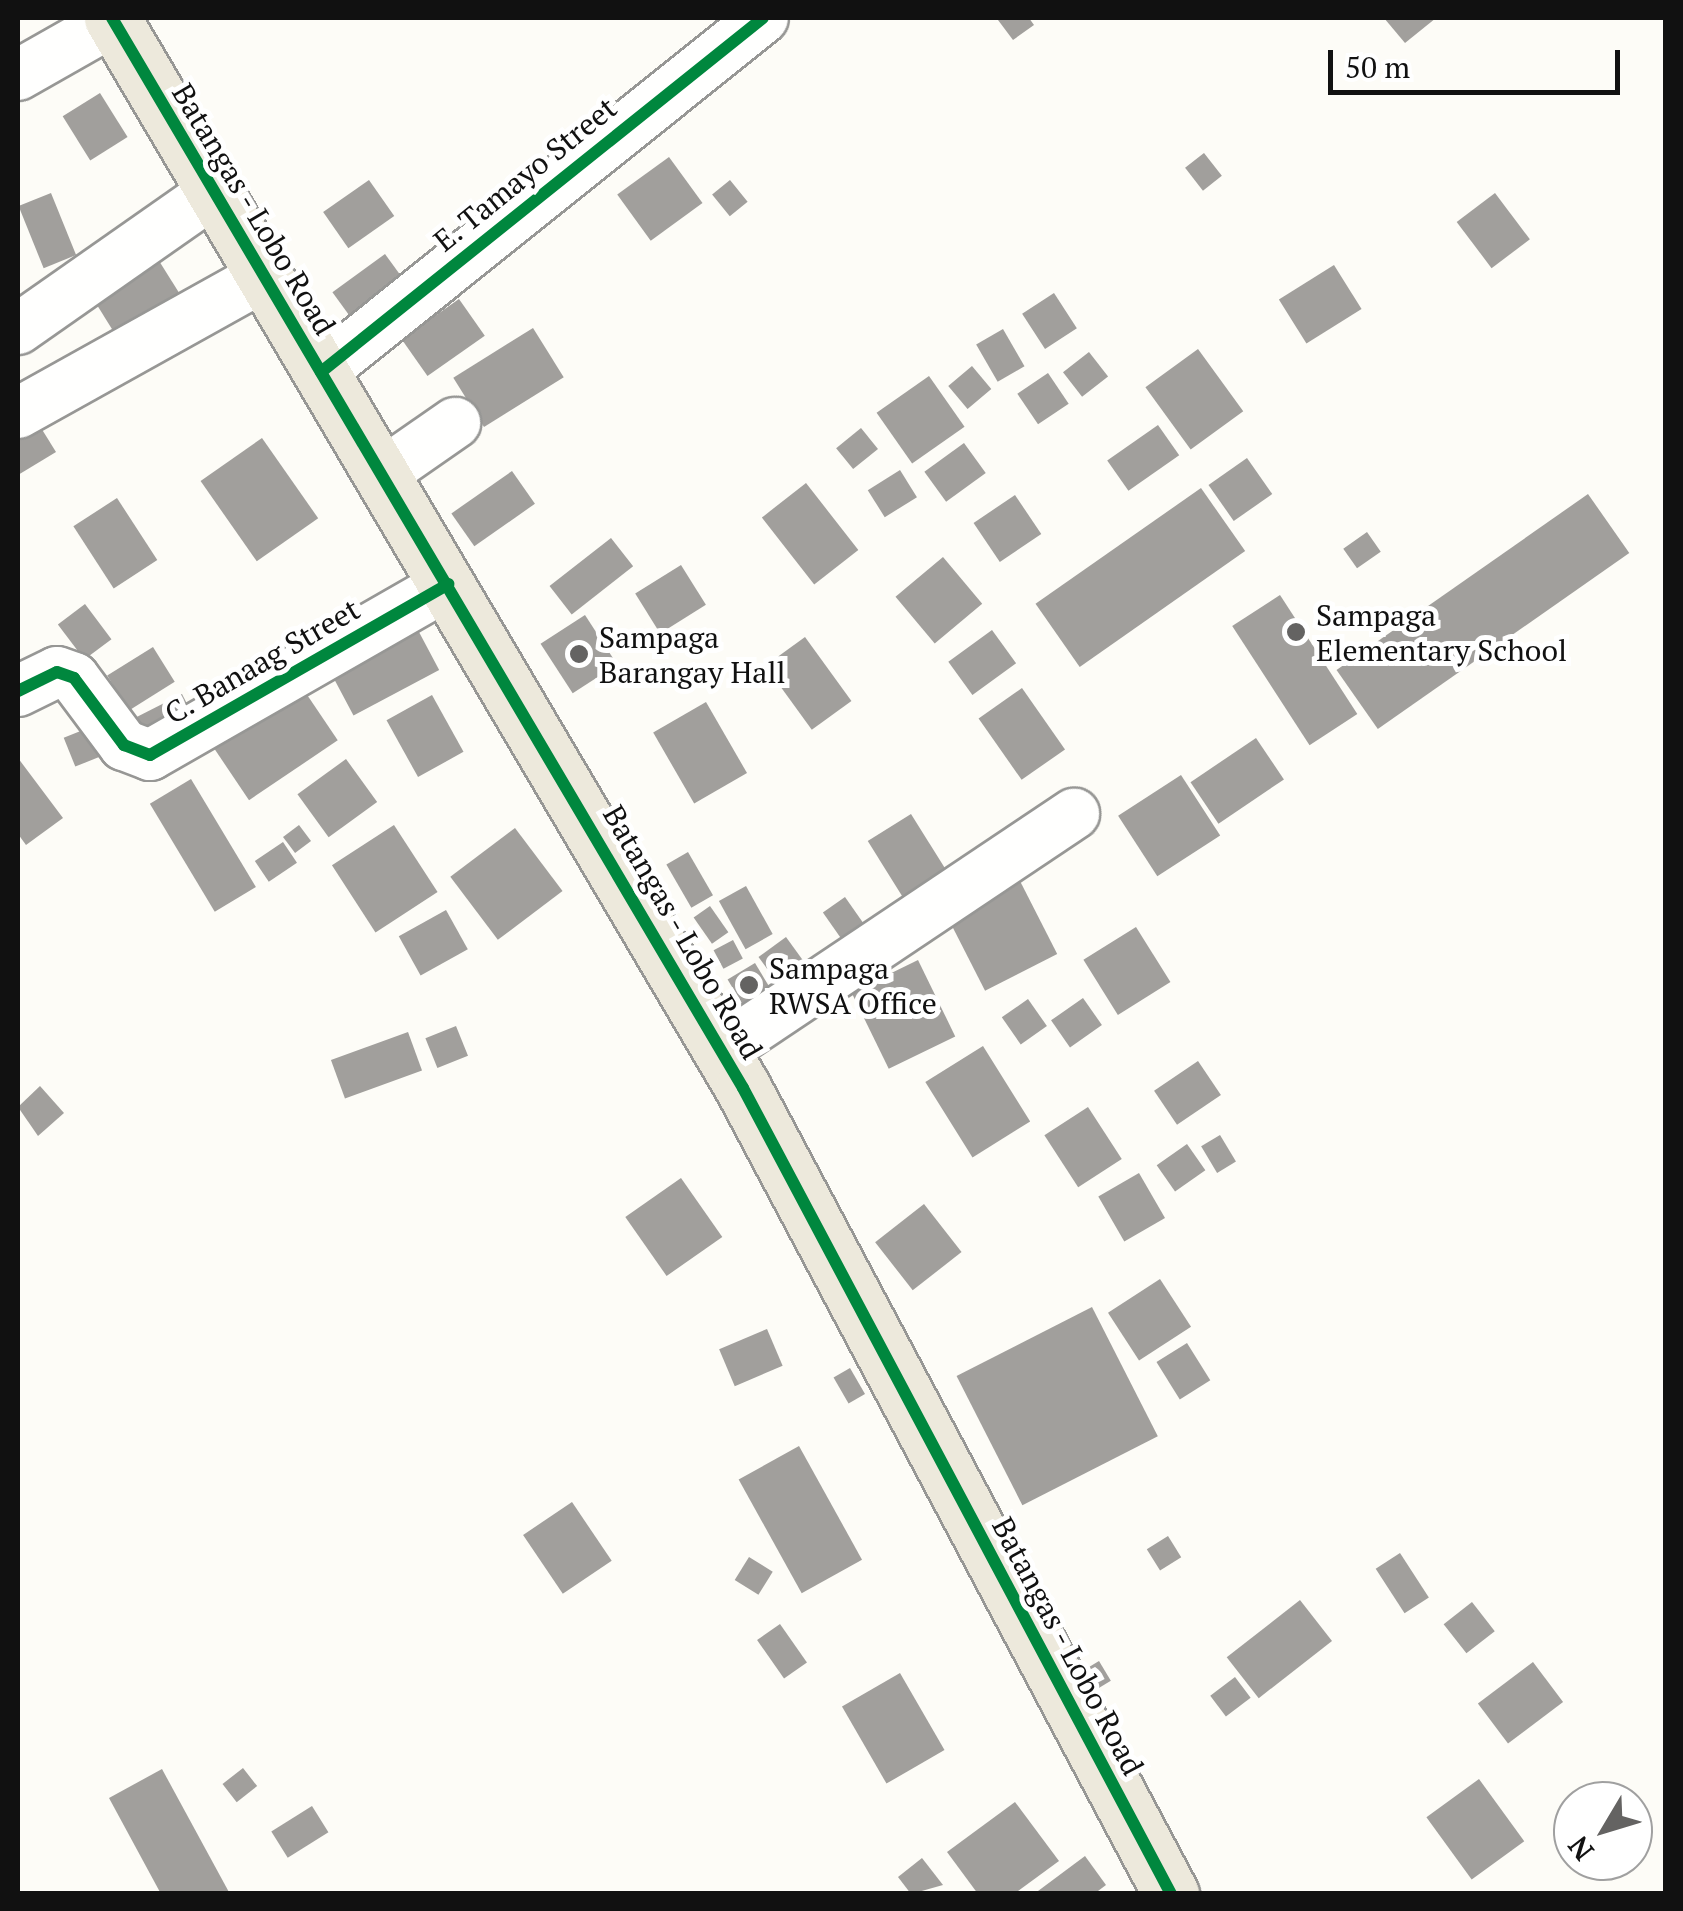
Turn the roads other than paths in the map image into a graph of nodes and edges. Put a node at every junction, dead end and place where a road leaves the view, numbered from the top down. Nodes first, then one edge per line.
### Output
1 (764, 18) edge
2 (112, 19) edge
3 (18, 75) edge
4 (214, 192) junction
5 (264, 276) junction
6 (18, 329) edge
7 (322, 372) junction
8 (18, 413) edge
9 (455, 423) dead end
10 (382, 473) junction
11 (449, 584) junction
12 (18, 692) edge
13 (1074, 814) dead end
14 (721, 1050) junction
15 (1171, 1894) edge

1 - 7 street, E. Tamayo Street
2 - 3 street
2 - 4 main road, Batangas - Lobo Road
4 - 5 main road, Batangas - Lobo Road
4 - 6 street
5 - 7 main road, Batangas - Lobo Road
5 - 8 street
7 - 10 main road, Batangas - Lobo Road
9 - 10 street
10 - 11 main road, Batangas - Lobo Road
11 - 12 street, C. Banaag Street
11 - 14 main road, Batangas - Lobo Road
13 - 14 street
14 - 15 main road, Batangas - Lobo Road

